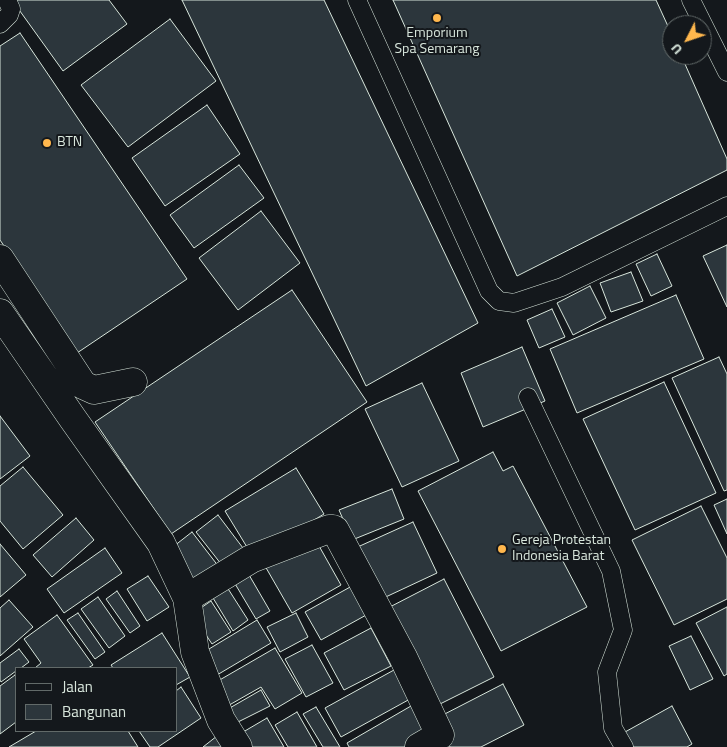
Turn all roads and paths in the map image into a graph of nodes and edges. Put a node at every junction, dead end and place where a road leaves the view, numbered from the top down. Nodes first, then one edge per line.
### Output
1 (7, 0) edge
2 (357, 0) edge
3 (691, 0) edge
4 (0, 24) edge
5 (727, 72) edge
6 (727, 206) edge
7 (0, 259) edge
8 (0, 313) edge
9 (133, 382) dead end
10 (528, 397) dead end
11 (187, 598) junction
12 (238, 747) edge
13 (419, 747) edge
14 (624, 747) edge

1 - 4 lane
2 - 6 lane
3 - 5 lane
7 - 9 street
8 - 11 street
10 - 14 lane
11 - 12 street
11 - 13 street

